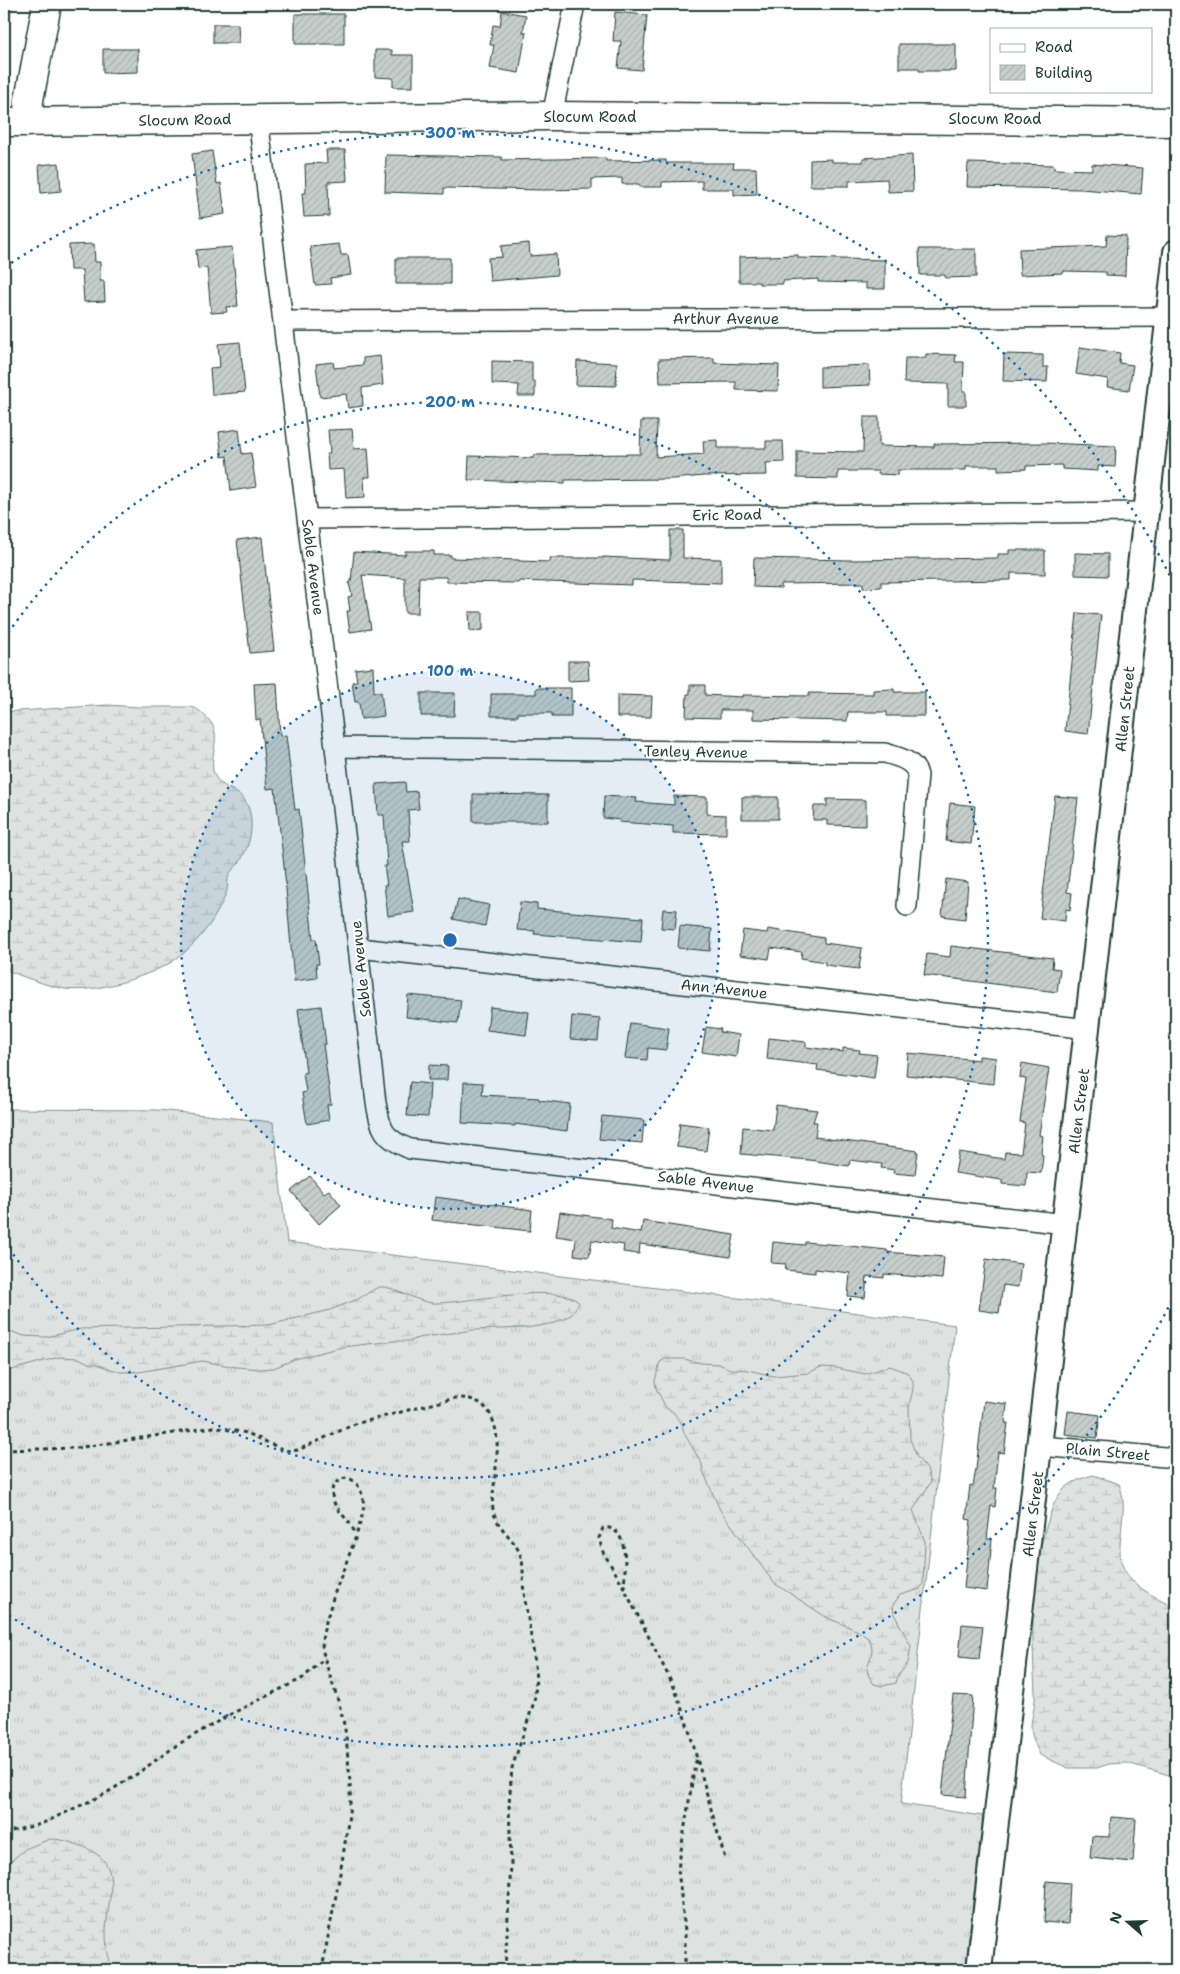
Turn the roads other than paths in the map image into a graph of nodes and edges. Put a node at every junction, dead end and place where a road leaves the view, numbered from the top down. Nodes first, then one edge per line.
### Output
1 (47, 4) edge
2 (575, 4) edge
3 (552, 116) junction
4 (258, 118) junction
5 (16, 122) edge
6 (1176, 122) edge
7 (1176, 252) edge
8 (1168, 317) junction
9 (284, 321) junction
10 (1147, 512) junction
11 (307, 519) junction
12 (335, 747) junction
13 (907, 906) dead end
14 (359, 948) junction
15 (1089, 1029) junction
16 (1066, 1224) junction
17 (1040, 1446) junction
18 (1176, 1458) edge
19 (979, 1970) edge

1 - 5 main road
2 - 3 street
3 - 4 main road, Slocum Road
3 - 6 main road, Slocum Road
4 - 5 main road, Slocum Road
4 - 9 street, Sable Avenue
7 - 8 street, Allen Street
8 - 9 street, Arthur Avenue
8 - 10 street, Allen Street
9 - 11 street, Sable Avenue
10 - 11 street, Eric Road
10 - 15 street, Allen Street
11 - 12 street, Sable Avenue
12 - 13 street, Tenley Avenue
12 - 14 street, Sable Avenue
14 - 15 street, Ann Avenue
14 - 16 street, Sable Avenue
15 - 16 street, Allen Street
16 - 17 street, Allen Street
17 - 18 street, Plain Street
17 - 19 street, Allen Street

